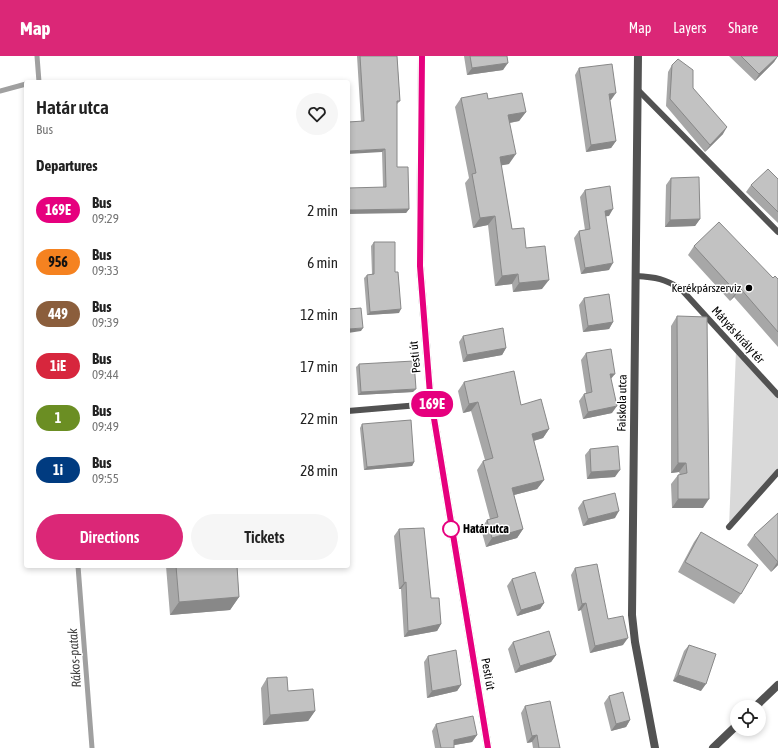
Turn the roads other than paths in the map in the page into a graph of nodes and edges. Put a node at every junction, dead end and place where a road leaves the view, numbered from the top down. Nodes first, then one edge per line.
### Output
1 (422, 56) edge
2 (638, 56) edge
3 (639, 91) junction
4 (778, 232) edge
5 (636, 276) junction
6 (778, 396) edge
7 (432, 404) junction
8 (350, 411) edge
9 (778, 472) edge
10 (729, 527) dead end
11 (778, 685) edge
12 (762, 700) edge
13 (730, 732) edge
14 (488, 748) edge
15 (655, 748) edge
16 (713, 748) edge

1 - 7 main road, Pesti út
2 - 3 street, Faiskola utca
3 - 4 lane
3 - 5 street, Faiskola utca
5 - 6 lane, Mátyás király tér
5 - 15 street, Faiskola utca
7 - 8 lane
7 - 14 main road, Pesti út
9 - 10 lane
11 - 12 street
13 - 16 street

